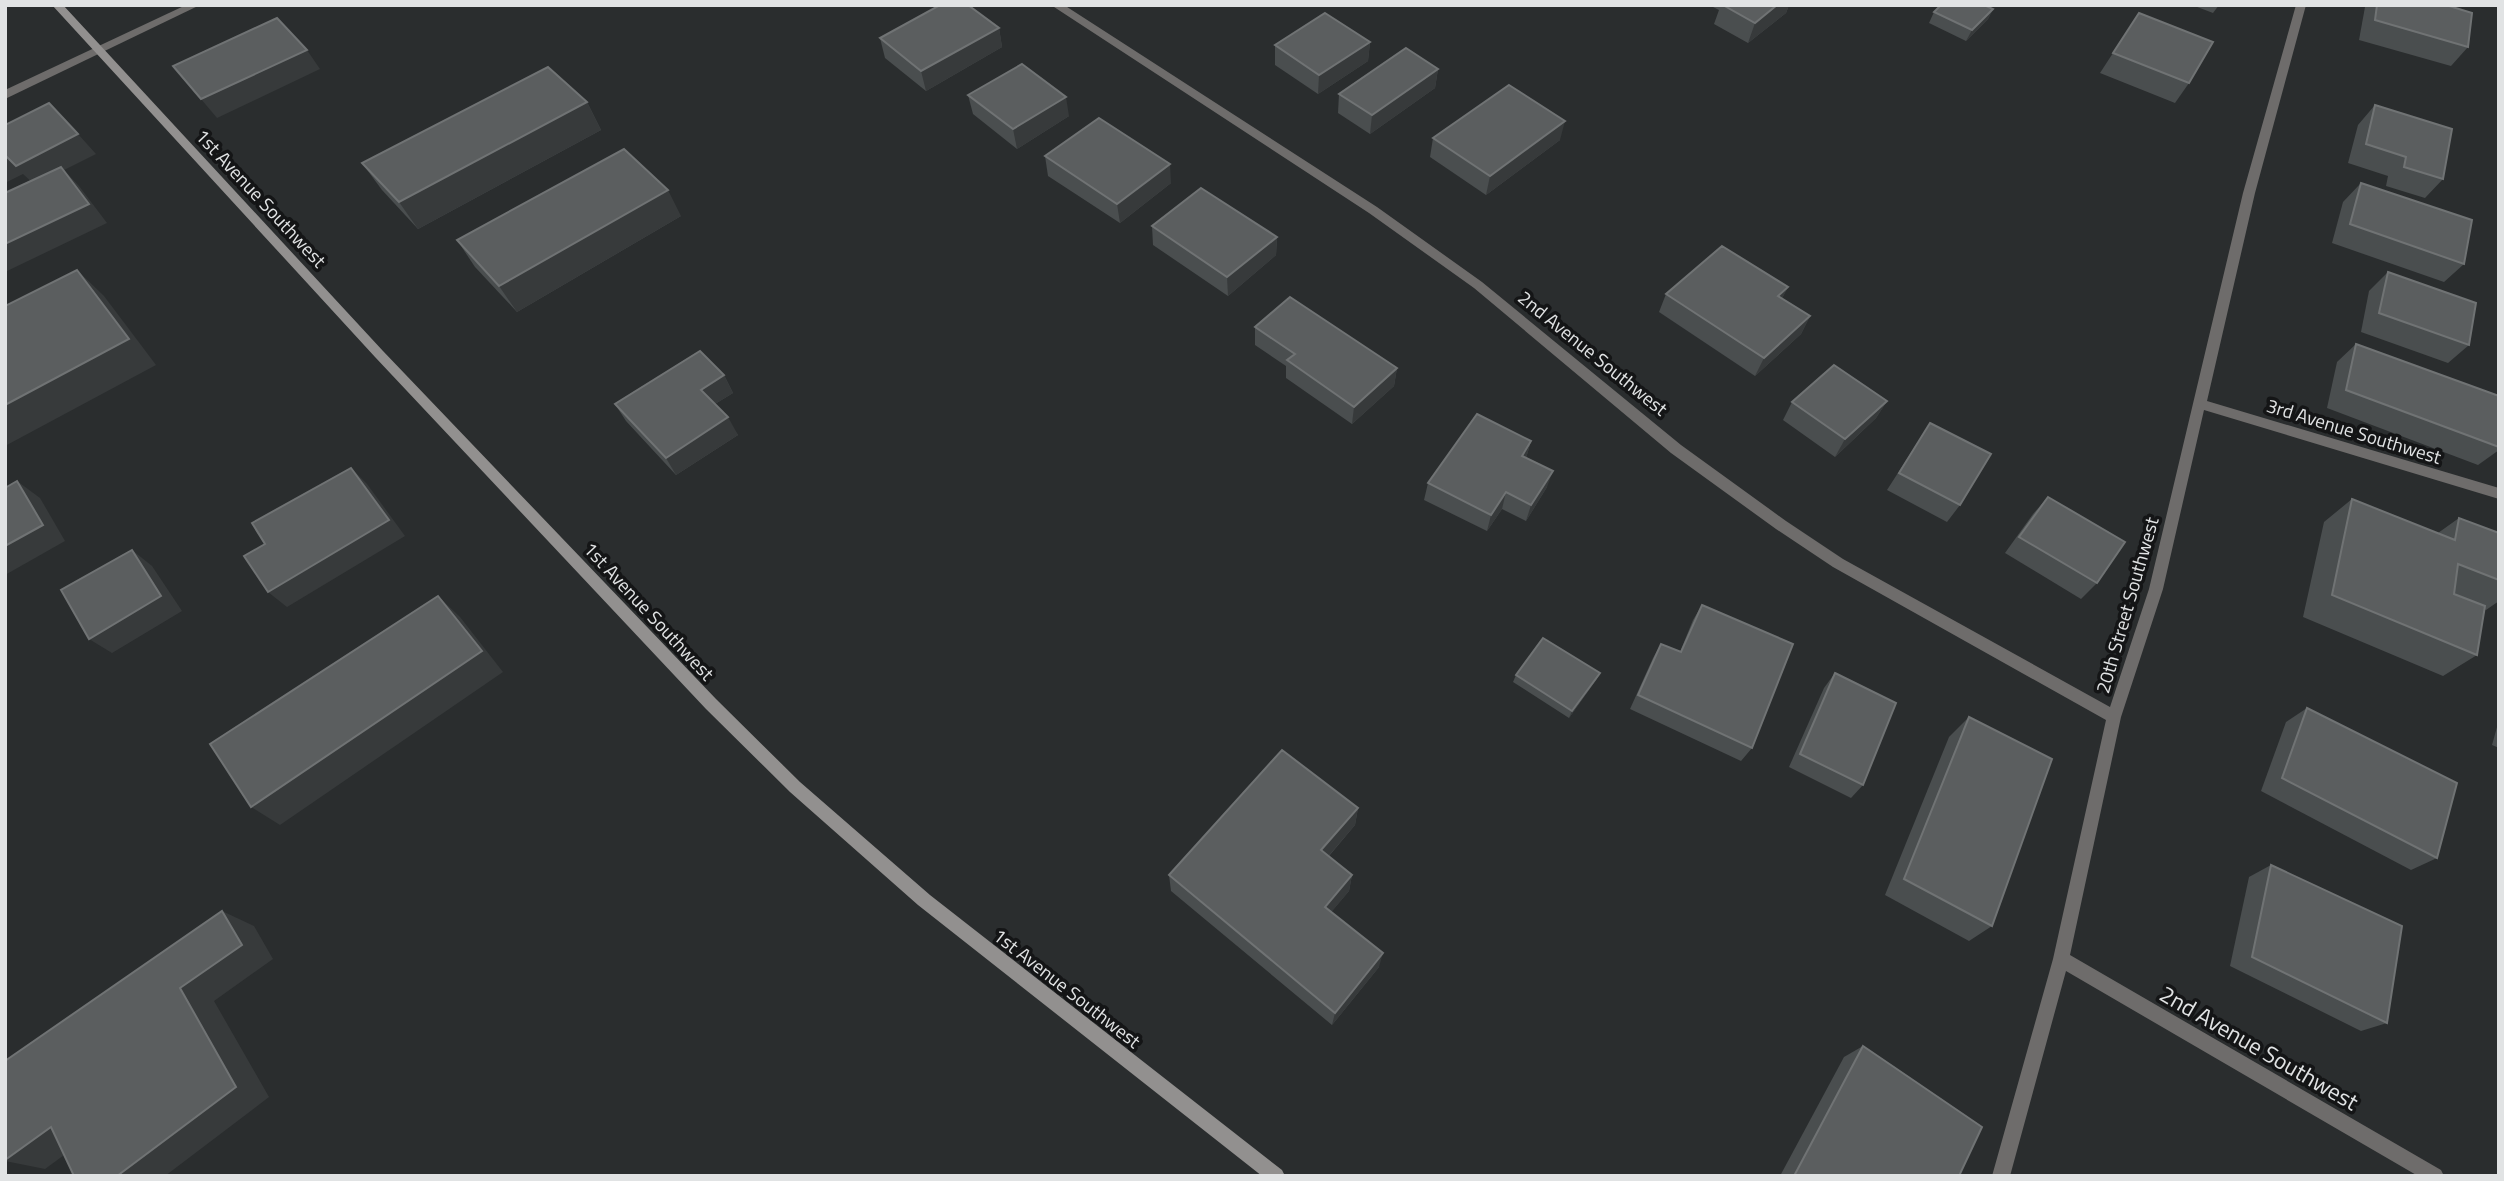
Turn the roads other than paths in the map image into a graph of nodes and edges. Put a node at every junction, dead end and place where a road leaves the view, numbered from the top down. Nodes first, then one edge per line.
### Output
1 (57, 5) edge
2 (195, 5) edge
3 (1056, 5) edge
4 (2301, 5) edge
5 (99, 50) junction
6 (5, 94) edge
7 (2198, 403) junction
8 (2499, 494) edge
9 (2114, 717) junction
10 (2061, 959) junction
11 (1276, 1176) edge
12 (2001, 1176) edge
13 (2435, 1176) edge

1 - 5 main road, 1st Avenue Southwest
2 - 5 street
3 - 9 street, 2nd Avenue Southwest
4 - 7 street, 20th Street Southwest
5 - 6 street
5 - 11 main road, 1st Avenue Southwest
7 - 8 street, 3rd Avenue Southwest
7 - 9 street, 20th Street Southwest
9 - 10 street, 20th Street Southwest
10 - 12 street, 20th Street Southwest
10 - 13 street, 2nd Avenue Southwest

